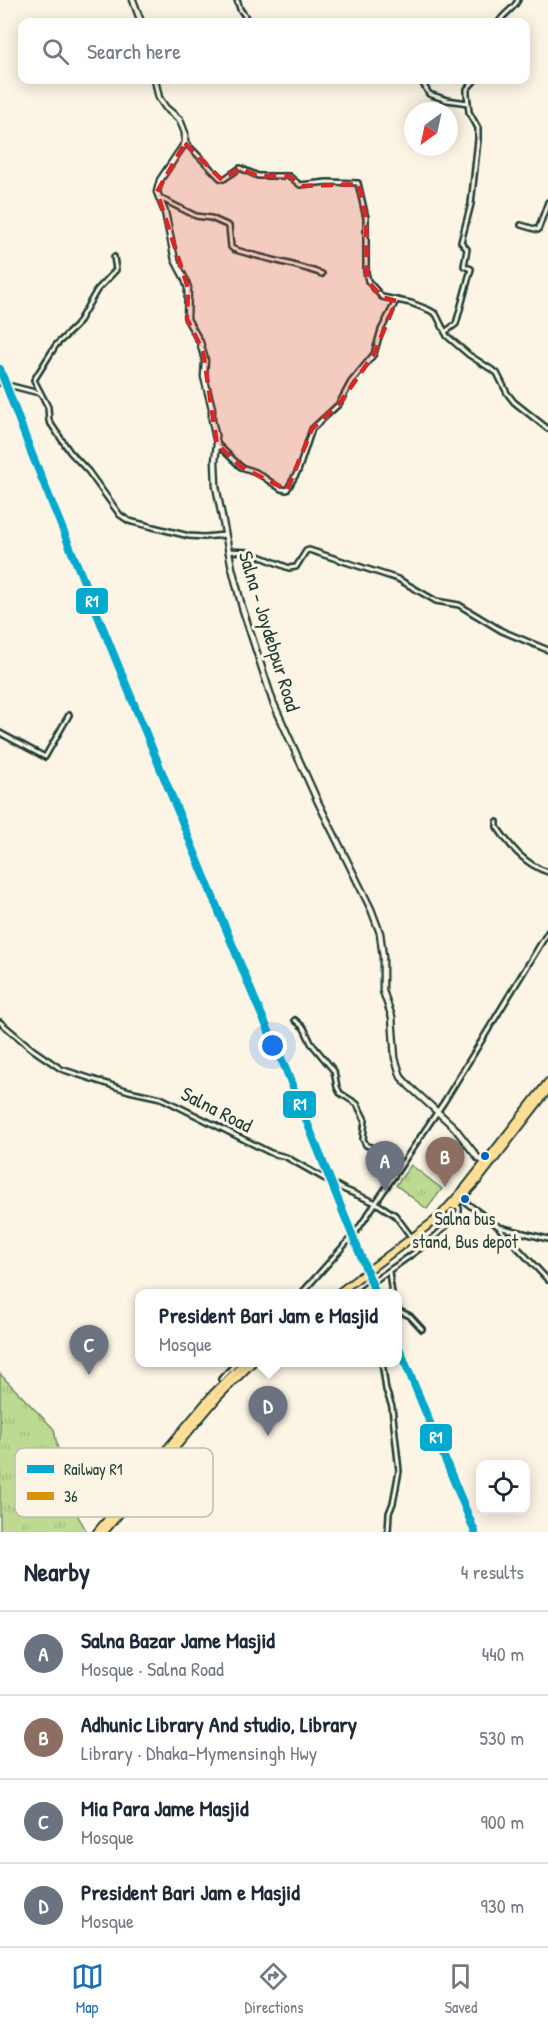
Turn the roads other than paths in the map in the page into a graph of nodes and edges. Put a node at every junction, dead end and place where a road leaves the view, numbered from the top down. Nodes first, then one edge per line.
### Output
1 (134, 0) edge
2 (237, 0) edge
3 (518, 0) edge
4 (140, 18) edge
5 (246, 18) edge
6 (501, 18) edge
7 (156, 84) edge
8 (423, 84) edge
9 (471, 84) edge
10 (468, 103) junction
11 (185, 143) junction
12 (160, 198) junction
13 (548, 202) edge
14 (521, 225) dead end
15 (114, 257) dead end
16 (322, 274) dead end
17 (396, 301) junction
18 (445, 332) junction
19 (0, 383) edge
20 (40, 393) junction
21 (548, 429) edge
22 (217, 444) junction
23 (225, 535) junction
24 (228, 551) junction
25 (548, 650) edge
26 (69, 715) dead end
27 (0, 732) edge
28 (497, 822) dead end
29 (548, 872) edge
30 (548, 932) edge
31 (294, 1020) dead end
32 (0, 1022) edge
33 (548, 1082) edge
34 (548, 1090) edge
35 (438, 1111) junction
36 (485, 1162) junction
37 (402, 1164) junction
38 (461, 1199) junction
39 (376, 1203) junction
40 (455, 1205) junction
41 (499, 1227) junction
42 (412, 1238) junction
43 (548, 1239) edge
44 (405, 1245) junction
45 (389, 1272) junction
46 (548, 1280) edge
47 (305, 1289) edge
48 (343, 1289) edge
49 (349, 1289) edge
50 (363, 1289) edge
51 (391, 1289) edge
52 (402, 1312) edge
53 (422, 1329) dead end
54 (232, 1367) edge
55 (240, 1367) edge
56 (248, 1367) edge
57 (383, 1367) edge
58 (221, 1379) dead end
59 (168, 1448) edge
60 (175, 1448) edge
61 (110, 1517) edge
62 (117, 1517) edge
63 (97, 1532) edge
64 (104, 1532) edge
65 (388, 1532) edge

1 - 4 main road
2 - 5 street
3 - 6 street
7 - 11 main road
8 - 10 street
9 - 10 street
10 - 18 street
11 - 12 main road, Salna - Joydebpur Road
11 - 17 street
12 - 16 street
12 - 22 main road, Salna - Joydebpur Road
13 - 14 street
15 - 20 street
17 - 18 street
17 - 22 street
18 - 21 street
19 - 20 street
20 - 23 street
22 - 23 main road, Salna - Joydebpur Road
23 - 24 main road, Salna - Joydebpur Road
24 - 25 street
24 - 35 main road, Salna - Joydebpur Road
26 - 27 street
28 - 29 street
30 - 35 street
31 - 37 street
32 - 39 street, Salna Road
33 - 36 highway
34 - 38 highway
35 - 36 main road, Salna - Joydebpur Road
35 - 37 street
36 - 42 highway
37 - 39 street
38 - 40 highway
38 - 41 street
39 - 42 street, Salna Road
39 - 47 street
40 - 44 highway
40 - 45 street
41 - 43 street
41 - 46 street
42 - 44 highway
44 - 48 highway
44 - 49 highway
45 - 50 street
45 - 51 street
52 - 53 street
54 - 58 street
55 - 59 highway
56 - 60 highway
57 - 65 street
61 - 63 highway
62 - 64 highway

